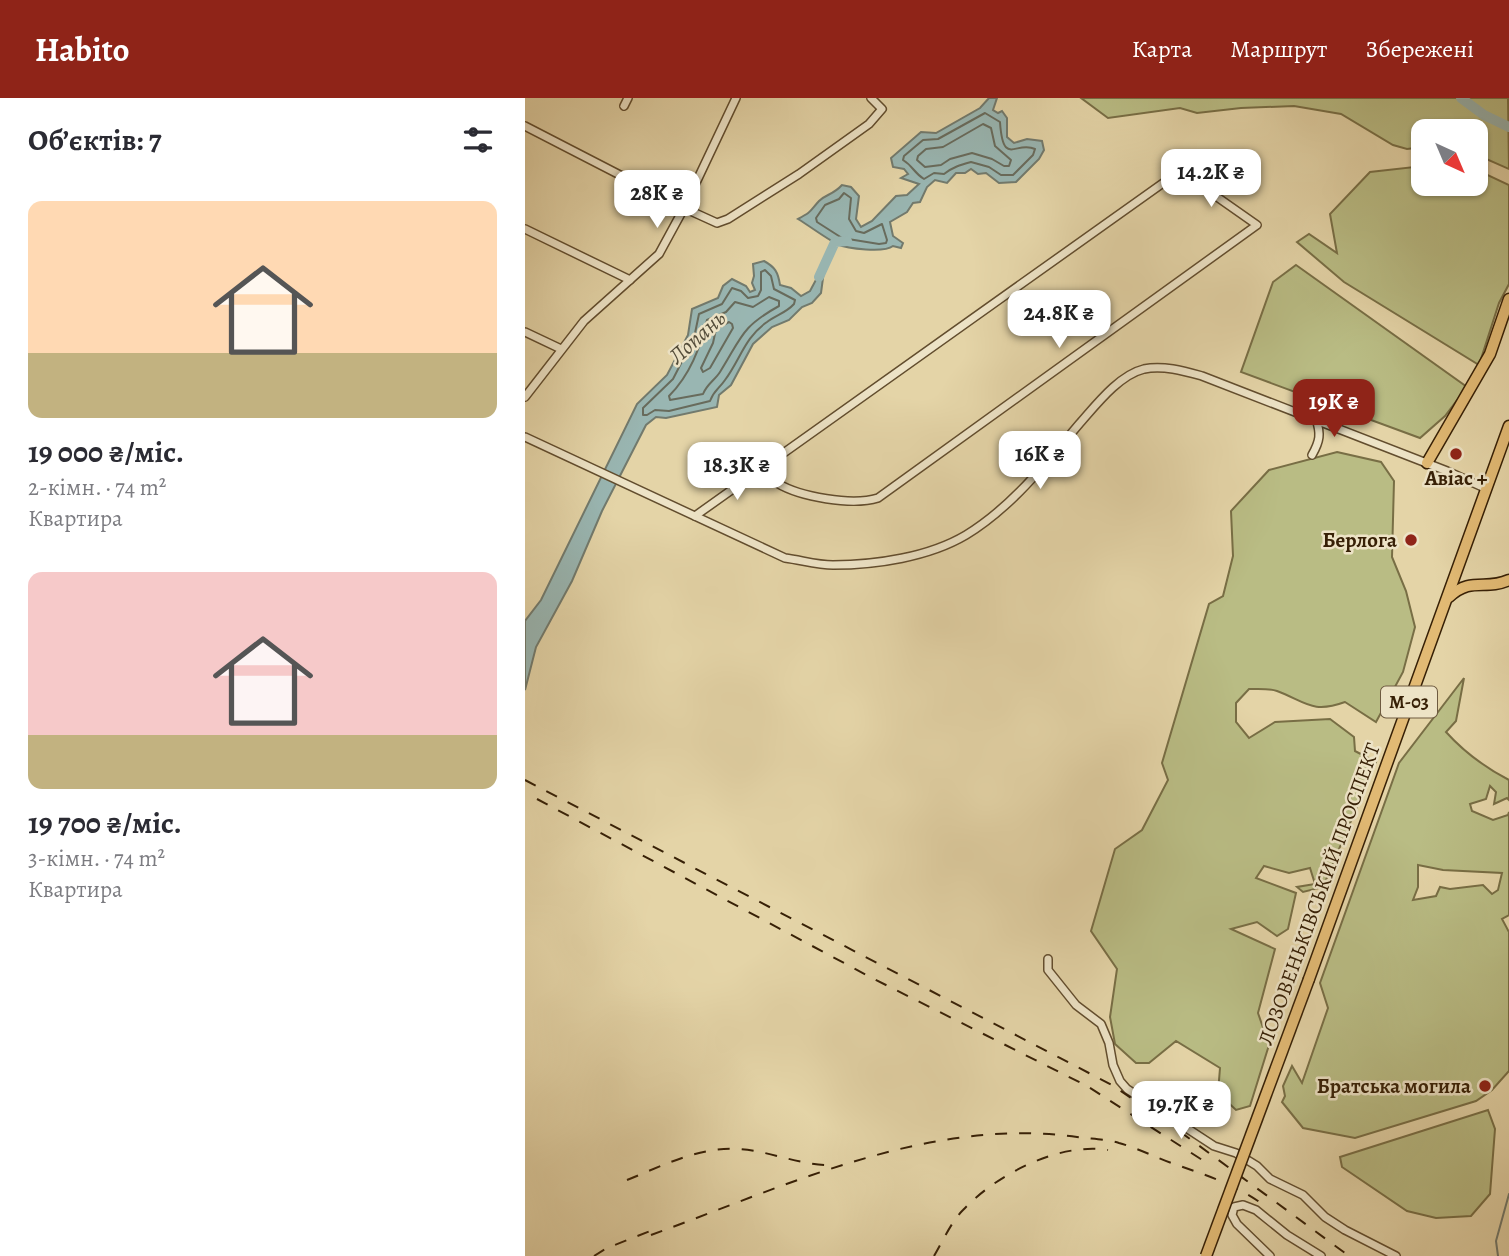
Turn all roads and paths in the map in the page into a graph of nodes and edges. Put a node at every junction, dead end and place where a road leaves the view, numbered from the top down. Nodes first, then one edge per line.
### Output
1 (725, 98) edge
2 (871, 98) edge
3 (735, 100) edge
4 (525, 126) edge
5 (684, 208) junction
6 (525, 229) edge
7 (630, 280) junction
8 (1509, 299) edge
9 (525, 332) edge
10 (561, 349) junction
11 (525, 397) edge
12 (1316, 419) junction
13 (1509, 426) edge
14 (525, 437) edge
15 (1312, 455) dead end
16 (1427, 463) junction
17 (764, 466) junction
18 (1487, 489) junction
19 (695, 516) junction
20 (1509, 580) edge
21 (1446, 600) junction
22 (1048, 959) dead end
23 (1206, 1256) edge
24 (1270, 1256) edge
25 (1321, 1256) edge
26 (1397, 1256) edge

1 - 3 street
2 - 5 street
3 - 5 street
4 - 5 street
5 - 7 street
6 - 7 street
7 - 10 street
8 - 16 highway
9 - 10 street
10 - 11 street
12 - 15 street
12 - 16 street
12 - 19 street
13 - 18 highway, ЛОЗОВЕНЬКІВСЬКИЙ ПРОСПЕКТ / М-03
14 - 19 street
16 - 18 street
17 - 17 street
17 - 19 street
18 - 21 highway, ЛОЗОВЕНЬКІВСЬКИЙ ПРОСПЕКТ / М-03
20 - 21 highway
21 - 23 highway, ЛОЗОВЕНЬКІВСЬКИЙ ПРОСПЕКТ / М-03, bridge
22 - 26 street
24 - 25 street

